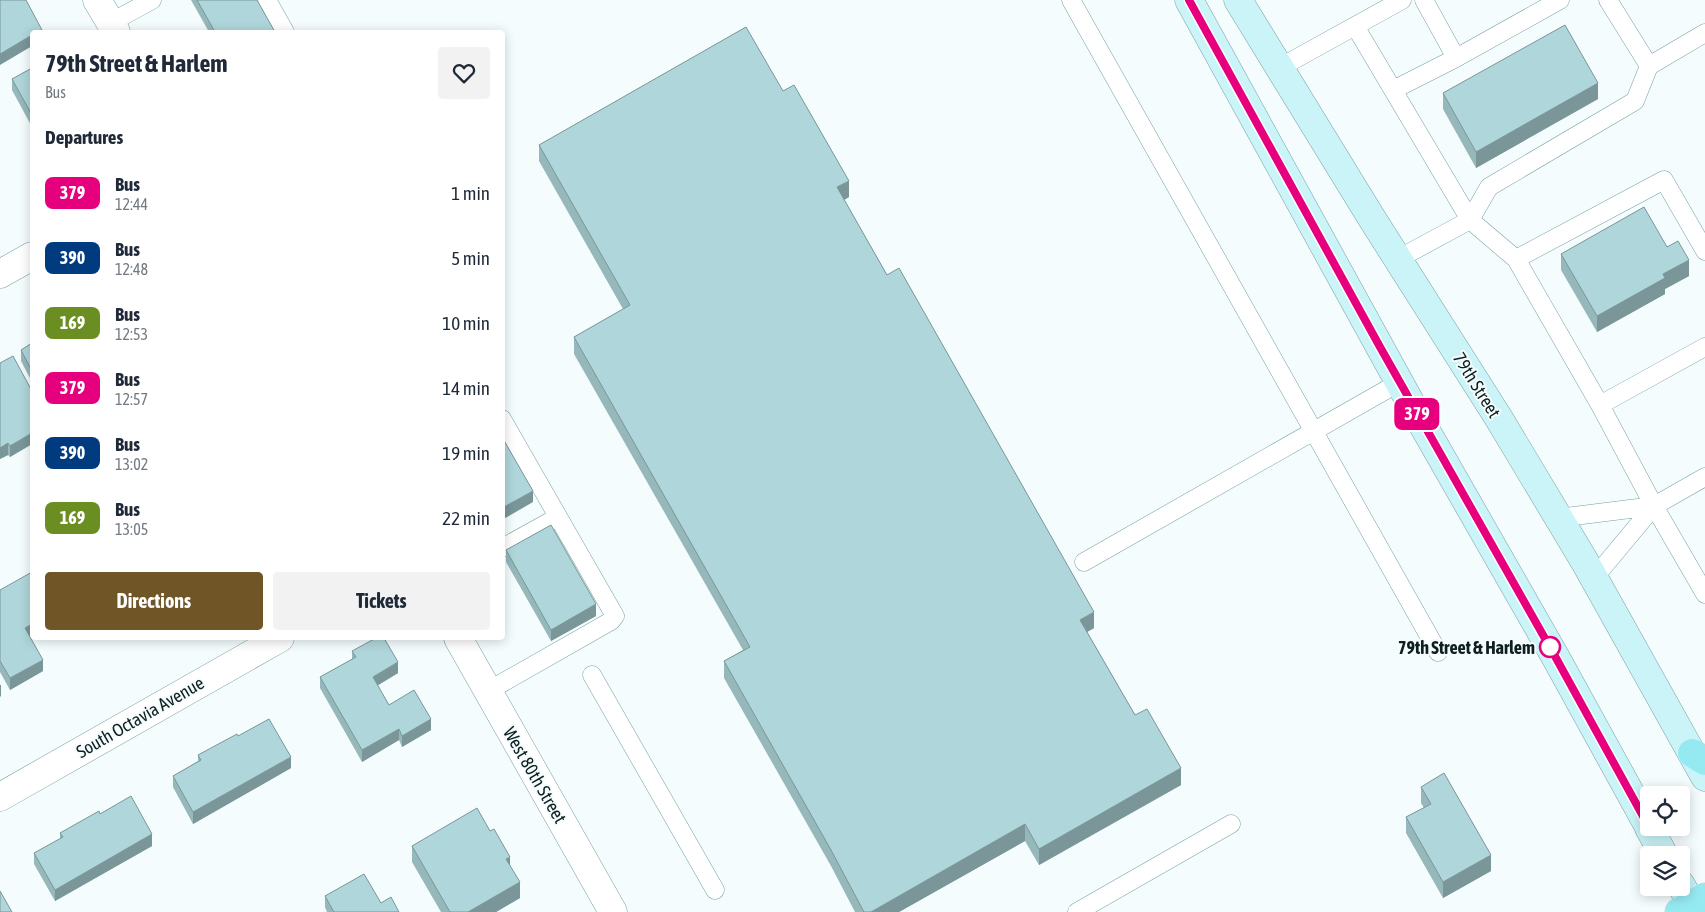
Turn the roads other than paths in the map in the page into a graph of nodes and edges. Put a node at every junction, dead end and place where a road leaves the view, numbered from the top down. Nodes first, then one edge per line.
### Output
1 (97, 0) edge
2 (152, 0) edge
3 (267, 0) edge
4 (1071, 0) edge
5 (1189, 0) edge
6 (1238, 0) edge
7 (1402, 0) edge
8 (1424, 0) edge
9 (1560, 0) edge
10 (1608, 0) edge
11 (1355, 26) junction
12 (113, 28) edge
13 (284, 30) edge
14 (1705, 33) edge
15 (1456, 58) junction
16 (1649, 66) junction
17 (1279, 68) junction
18 (1393, 90) junction
19 (1470, 220) junction
20 (1705, 251) edge
21 (30, 257) edge
22 (1516, 259) junction
23 (1398, 260) junction
24 (0, 274) edge
25 (1705, 347) edge
26 (1400, 382) junction
27 (1600, 405) junction
28 (505, 424) edge
29 (1314, 432) junction
30 (1705, 477) edge
31 (1654, 506) junction
32 (558, 517) junction
33 (1558, 518) junction
34 (505, 546) edge
35 (1084, 562) dead end
36 (1594, 578) junction
37 (1705, 594) edge
38 (276, 640) edge
39 (459, 640) edge
40 (1438, 652) dead end
41 (592, 675) dead end
42 (488, 691) junction
43 (1698, 757) edge
44 (1705, 776) edge
45 (0, 797) edge
46 (1640, 811) edge
47 (1231, 824) dead end
48 (715, 890) dead end
49 (613, 912) edge
50 (1077, 912) edge

1 - 12 street
2 - 12 lane
3 - 13 lane
4 - 29 lane
5 - 26 main road
6 - 17 main road, 79th Street
7 - 11 lane
8 - 15 lane
9 - 15 lane
10 - 16 lane
11 - 17 lane
11 - 18 lane
14 - 16 lane
15 - 18 lane
16 - 19 lane
17 - 23 main road, 79th Street
18 - 19 lane
19 - 22 lane
19 - 23 lane
20 - 22 lane
21 - 24 street
22 - 27 lane
23 - 33 main road, 79th Street
25 - 27 lane
26 - 29 lane
26 - 46 main road
27 - 31 lane
28 - 32 lane
29 - 35 lane
29 - 40 lane
30 - 31 lane
31 - 33 lane
31 - 36 lane
31 - 37 lane
32 - 34 lane
32 - 42 lane
33 - 36 main road, 79th Street
36 - 43 main road, 79th Street
38 - 45 street, South Octavia Avenue
39 - 42 street, West 80th Street
41 - 48 lane
42 - 49 street, West 80th Street
43 - 44 main road, 79th Street
47 - 50 lane

